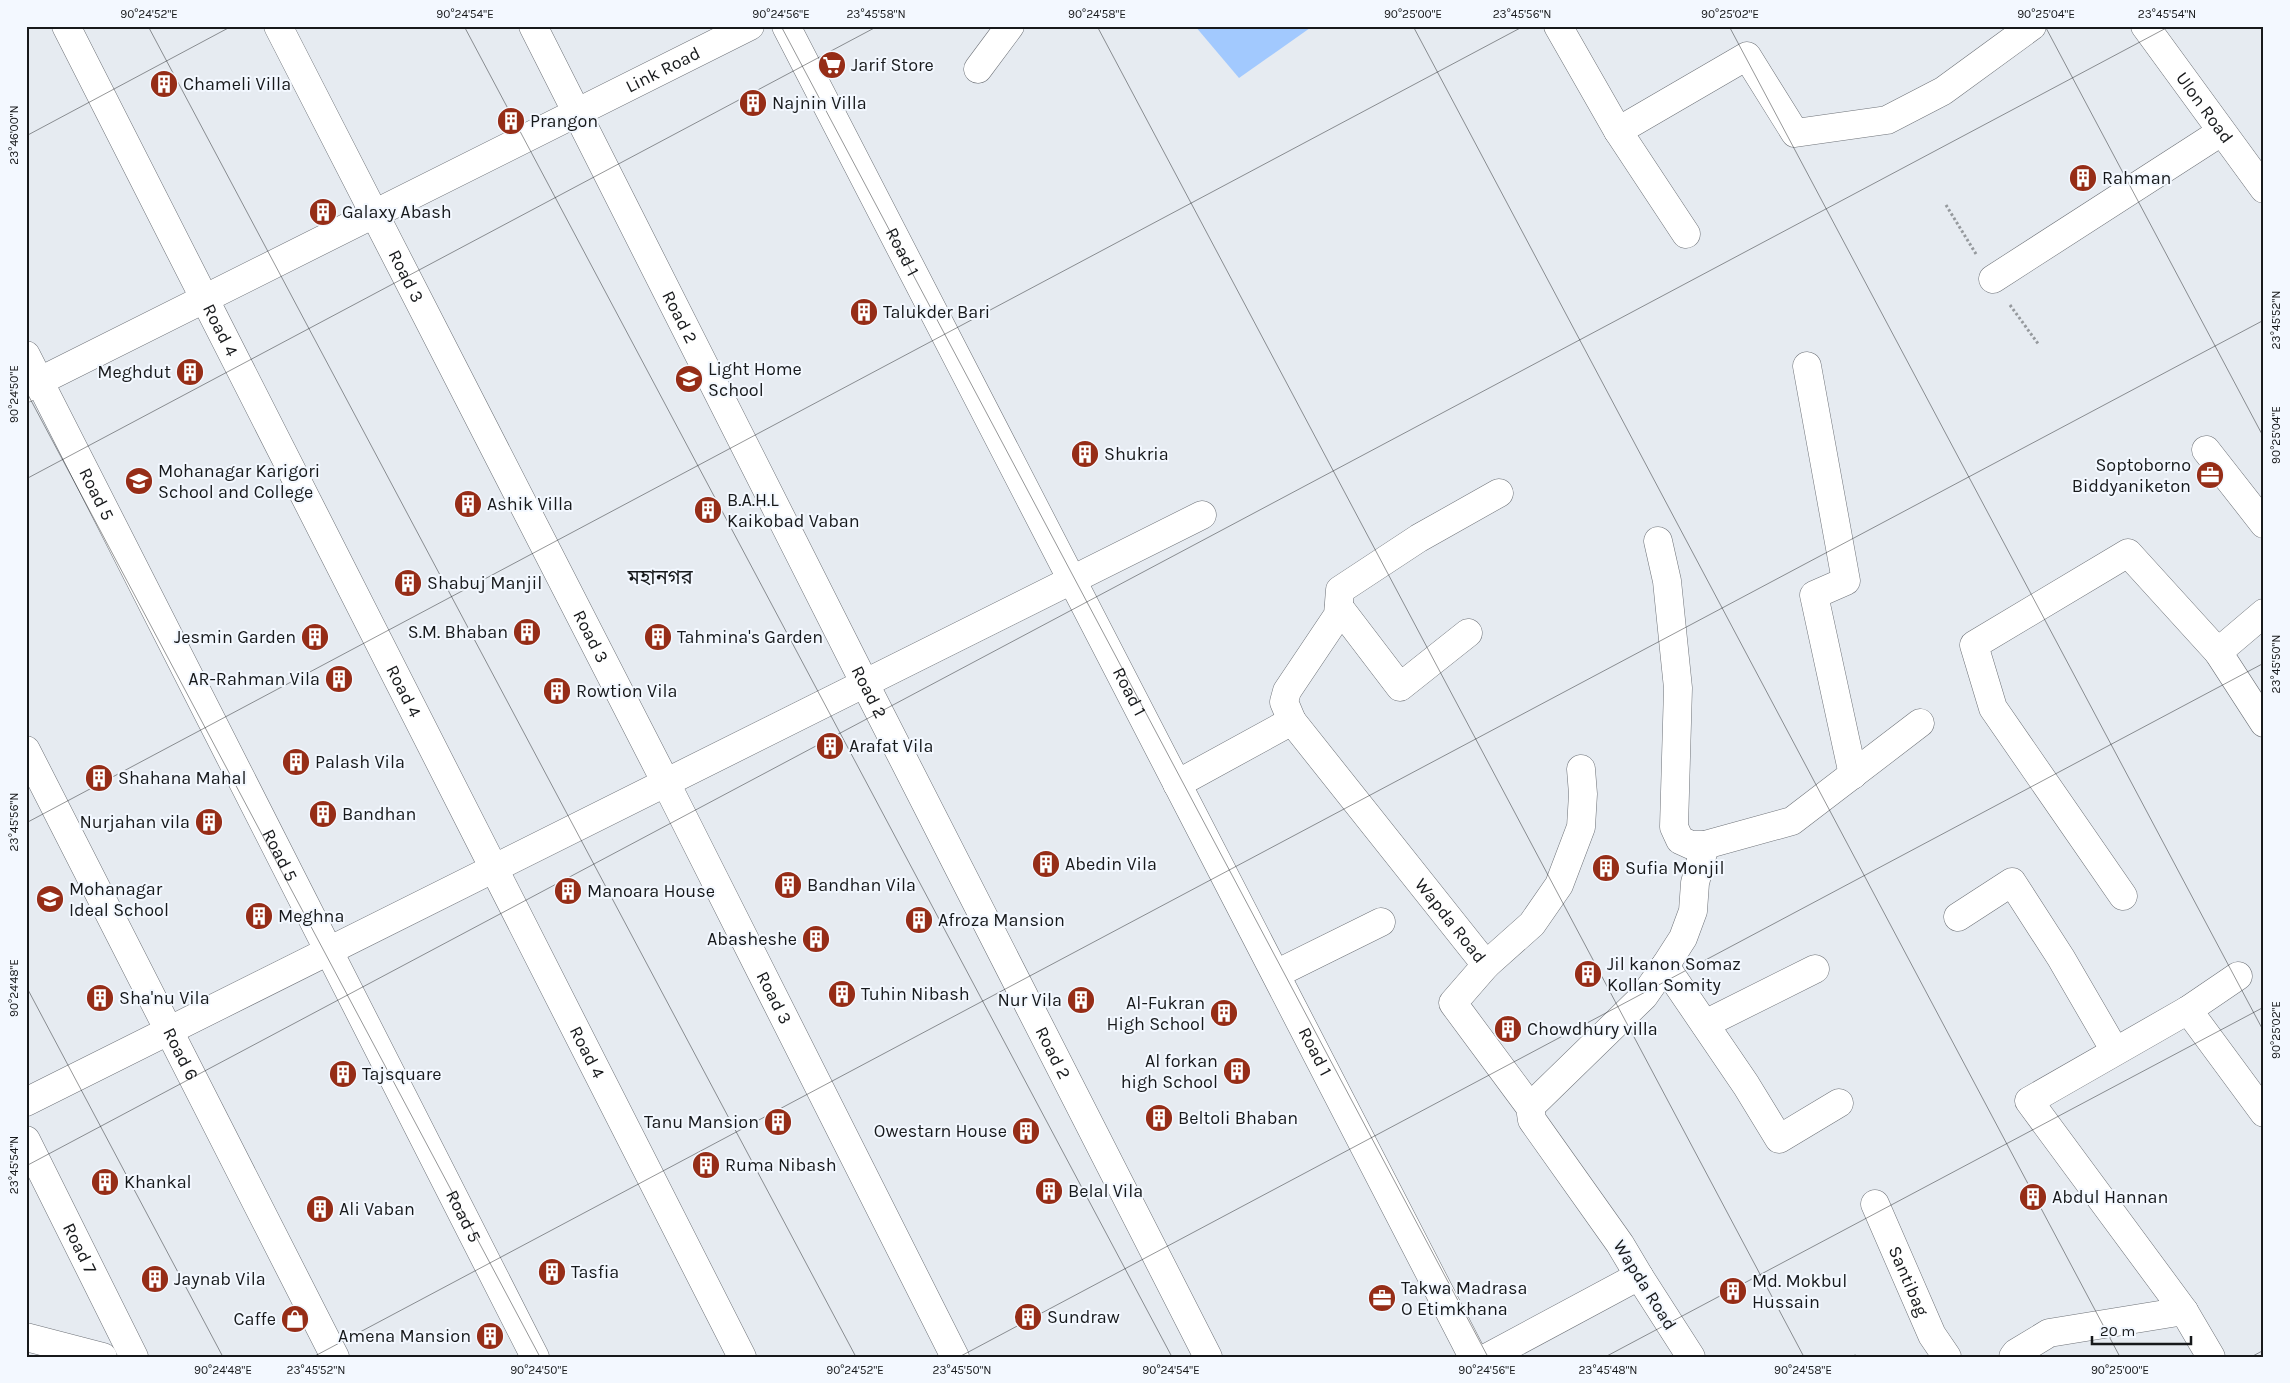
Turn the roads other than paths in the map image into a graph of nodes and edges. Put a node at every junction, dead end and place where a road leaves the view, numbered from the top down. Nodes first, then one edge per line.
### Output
1 (66, 26) edge
2 (278, 26) edge
3 (533, 26) edge
4 (750, 26) edge
5 (786, 26) edge
6 (1010, 26) edge
7 (1558, 26) edge
8 (2032, 26) edge
9 (2145, 26) edge
10 (978, 69) dead end
11 (576, 113) junction
12 (1618, 131) junction
13 (2221, 132) junction
14 (2264, 189) edge
15 (373, 214) junction
16 (1686, 234) dead end
17 (1992, 279) road end
18 (204, 299) junction
19 (26, 355) edge
20 (1807, 366) dead end
21 (33, 384) edge
22 (2206, 450) dead end
23 (1499, 492) dead end
24 (1202, 515) dead end
25 (2264, 524) edge
26 (1658, 541) dead end
27 (1072, 580) junction
28 (1339, 607) junction
29 (2264, 613) edge
30 (1468, 633) dead end
31 (2218, 652) junction
32 (865, 684) junction
33 (1292, 721) junction
34 (1920, 723) dead end
35 (2264, 723) edge
36 (26, 750) edge
37 (1581, 769) dead end
38 (1853, 775) junction
39 (666, 783) junction
40 (1177, 784) junction
41 (1705, 845) junction
42 (493, 869) junction
43 (2123, 896) dead end
44 (1958, 917) dead end
45 (1381, 922) dead end
46 (329, 951) junction
47 (1486, 965) junction
48 (1665, 966) junction
49 (1815, 969) dead end
50 (1276, 974) junction
51 (2238, 976) dead end
52 (2188, 1010) junction
53 (1705, 1024) junction
54 (169, 1031) junction
55 (2115, 1051) junction
56 (26, 1102) edge
57 (1839, 1103) dead end
58 (1530, 1106) junction
59 (2264, 1113) edge
60 (26, 1140) edge
61 (1875, 1204) dead end
62 (1639, 1276) junction
63 (2184, 1311) junction
64 (26, 1338) edge
65 (102, 1357) edge
66 (134, 1357) edge
67 (335, 1357) edge
68 (535, 1357) edge
69 (742, 1357) edge
70 (955, 1357) edge
71 (1208, 1357) edge
72 (1473, 1357) edge
73 (1488, 1357) edge
74 (1691, 1357) edge
75 (1946, 1357) edge
76 (2013, 1357) edge
77 (2211, 1357) edge

1 - 18 street, Road 4
2 - 15 street, Road 3
3 - 11 street, Road 2
4 - 11 street, Link Road
5 - 27 street, Road 1
6 - 10 street
7 - 12 street
8 - 12 street
9 - 13 street, Ulon Road
11 - 15 street, Link Road
11 - 32 street, Road 2
12 - 16 street
13 - 14 street, Ulon Road
13 - 17 street
15 - 18 street, Link Road
15 - 39 street, Road 3
18 - 21 street, Link Road
18 - 42 street, Road 4
19 - 21 street, Road 5
20 - 38 street
21 - 46 street, Road 5
22 - 25 street
23 - 28 street
24 - 27 street
26 - 41 street
27 - 32 street
27 - 40 street, Road 1
28 - 30 street
28 - 33 street
29 - 31 street
31 - 35 street
31 - 43 street
32 - 39 street
32 - 71 street, Road 2
33 - 40 street
33 - 47 street, Wapda Road
34 - 38 street
36 - 54 street, Road 6
37 - 47 street
38 - 41 street
39 - 42 street
39 - 70 street, Road 3
40 - 50 street, Road 1
41 - 48 street
42 - 46 street
42 - 69 street, Road 4
44 - 55 street
45 - 50 street
46 - 54 street
46 - 68 street, Road 5
47 - 58 street, Wapda Road
48 - 53 street
48 - 58 street
49 - 53 street
50 - 72 street, Road 1
51 - 52 street
52 - 55 street
52 - 59 street
53 - 57 street
54 - 56 street
54 - 67 street, Road 6
55 - 63 street
58 - 62 street, Wapda Road
60 - 66 street, Road 7
61 - 75 street, Santibag
62 - 73 street
62 - 74 street, Wapda Road
63 - 76 street
63 - 77 street
64 - 65 street

